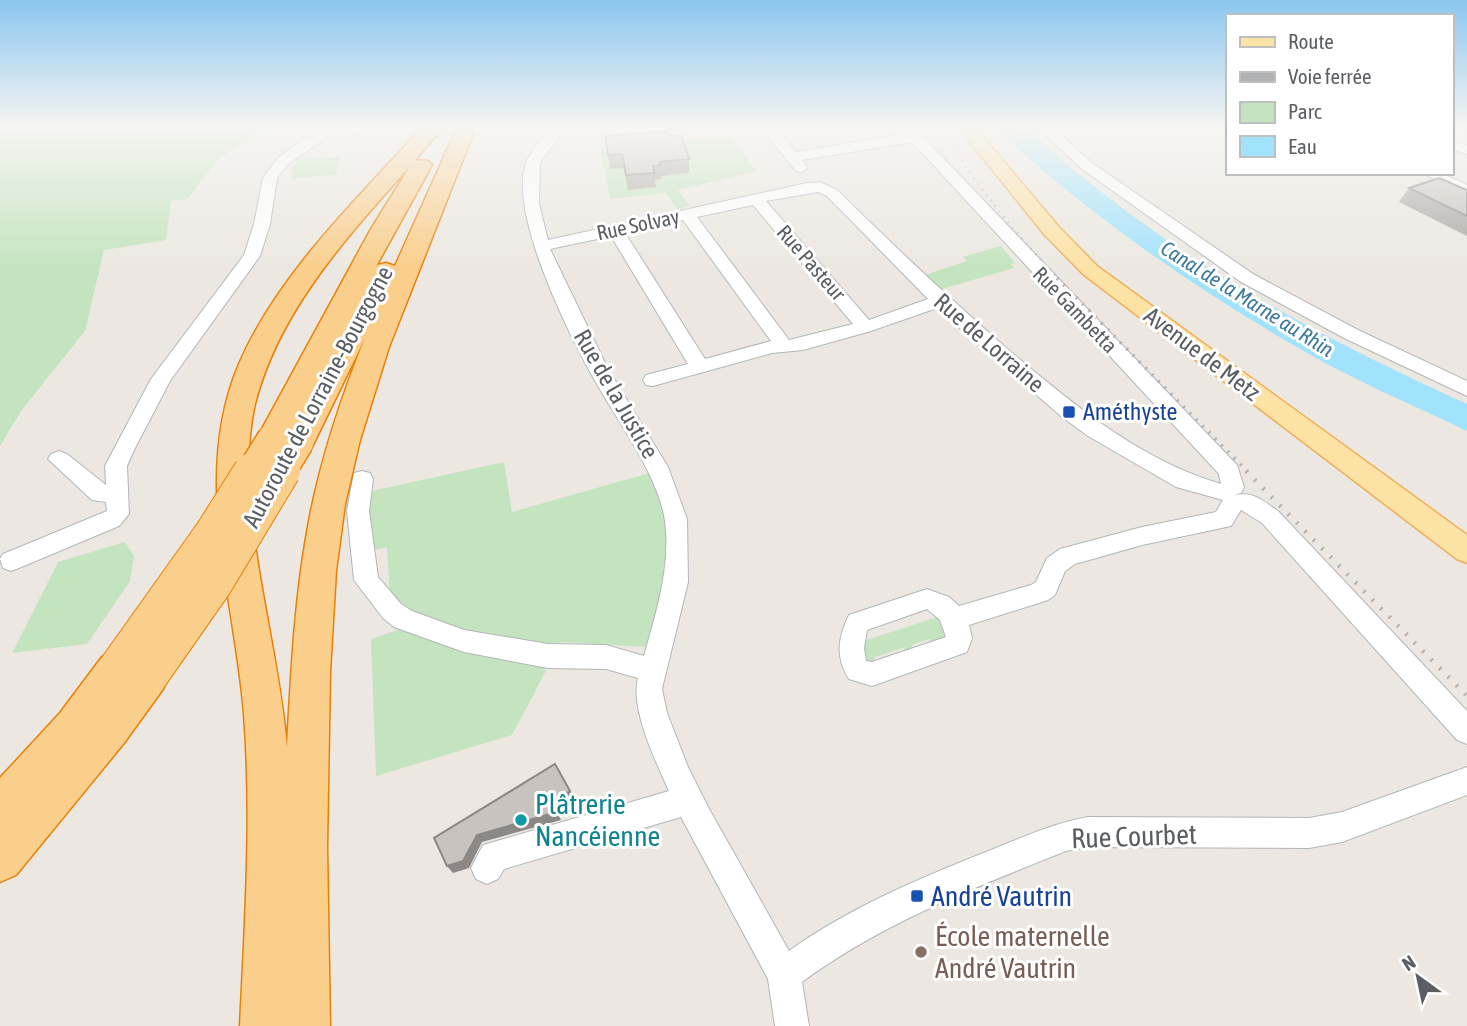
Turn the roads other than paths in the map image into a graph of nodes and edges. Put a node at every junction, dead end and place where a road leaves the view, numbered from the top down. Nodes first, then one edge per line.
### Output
1 (272, 174) edge
2 (409, 174) edge
3 (420, 174) edge
4 (448, 174) edge
5 (532, 174) edge
6 (806, 174) edge
7 (951, 174) edge
8 (1004, 174) edge
9 (1098, 174) edge
10 (1433, 175) edge
11 (816, 187) junction
12 (1467, 191) edge
13 (756, 199) junction
14 (687, 214) junction
15 (615, 230) junction
16 (542, 246) junction
17 (940, 301) junction
18 (865, 327) junction
19 (783, 345) junction
20 (699, 367) junction
21 (653, 380) dead end
22 (1467, 389) edge
23 (59, 459) dead end
24 (362, 479) dead end
25 (116, 492) junction
26 (1232, 496) junction
27 (1467, 551) edge
28 (10, 561) dead end
29 (952, 619) dead end
30 (133, 673) junction
31 (655, 673) junction
32 (1467, 731) edge
33 (1467, 781) edge
34 (688, 800) junction
35 (0, 810) edge
36 (0, 859) edge
37 (487, 868) dead end
38 (784, 975) junction
39 (266, 1026) edge
40 (304, 1026) edge
41 (792, 1026) edge

1 - 25 street
2 - 39 highway
3 - 30 highway, Autoroute de Lorraine-Bourgogne, bridge
4 - 40 highway
5 - 16 street, Rue de la Justice
6 - 11 street, Rue de Lorraine
7 - 26 street, Rue Gambetta
8 - 27 main road, Avenue de Metz
9 - 22 street
10 - 12 street
11 - 13 street, Rue Solvay
11 - 17 street, Rue de Lorraine
13 - 14 street, Rue Solvay
13 - 18 street, Rue Pasteur
14 - 15 street, Rue Solvay
14 - 19 street
15 - 16 street, Rue Solvay
15 - 20 street
16 - 31 street, Rue de la Justice
17 - 18 street
17 - 26 street, Rue de Lorraine
18 - 19 street
19 - 20 street
20 - 21 street
23 - 25 street
24 - 31 street
25 - 28 street
26 - 29 street
26 - 32 street, Rue Gambetta
30 - 35 highway, Autoroute de Lorraine-Bourgogne
30 - 36 highway, Autoroute de Lorraine-Bourgogne
31 - 34 street
33 - 38 street, Rue Courbet
34 - 37 street
34 - 38 street
38 - 41 street

